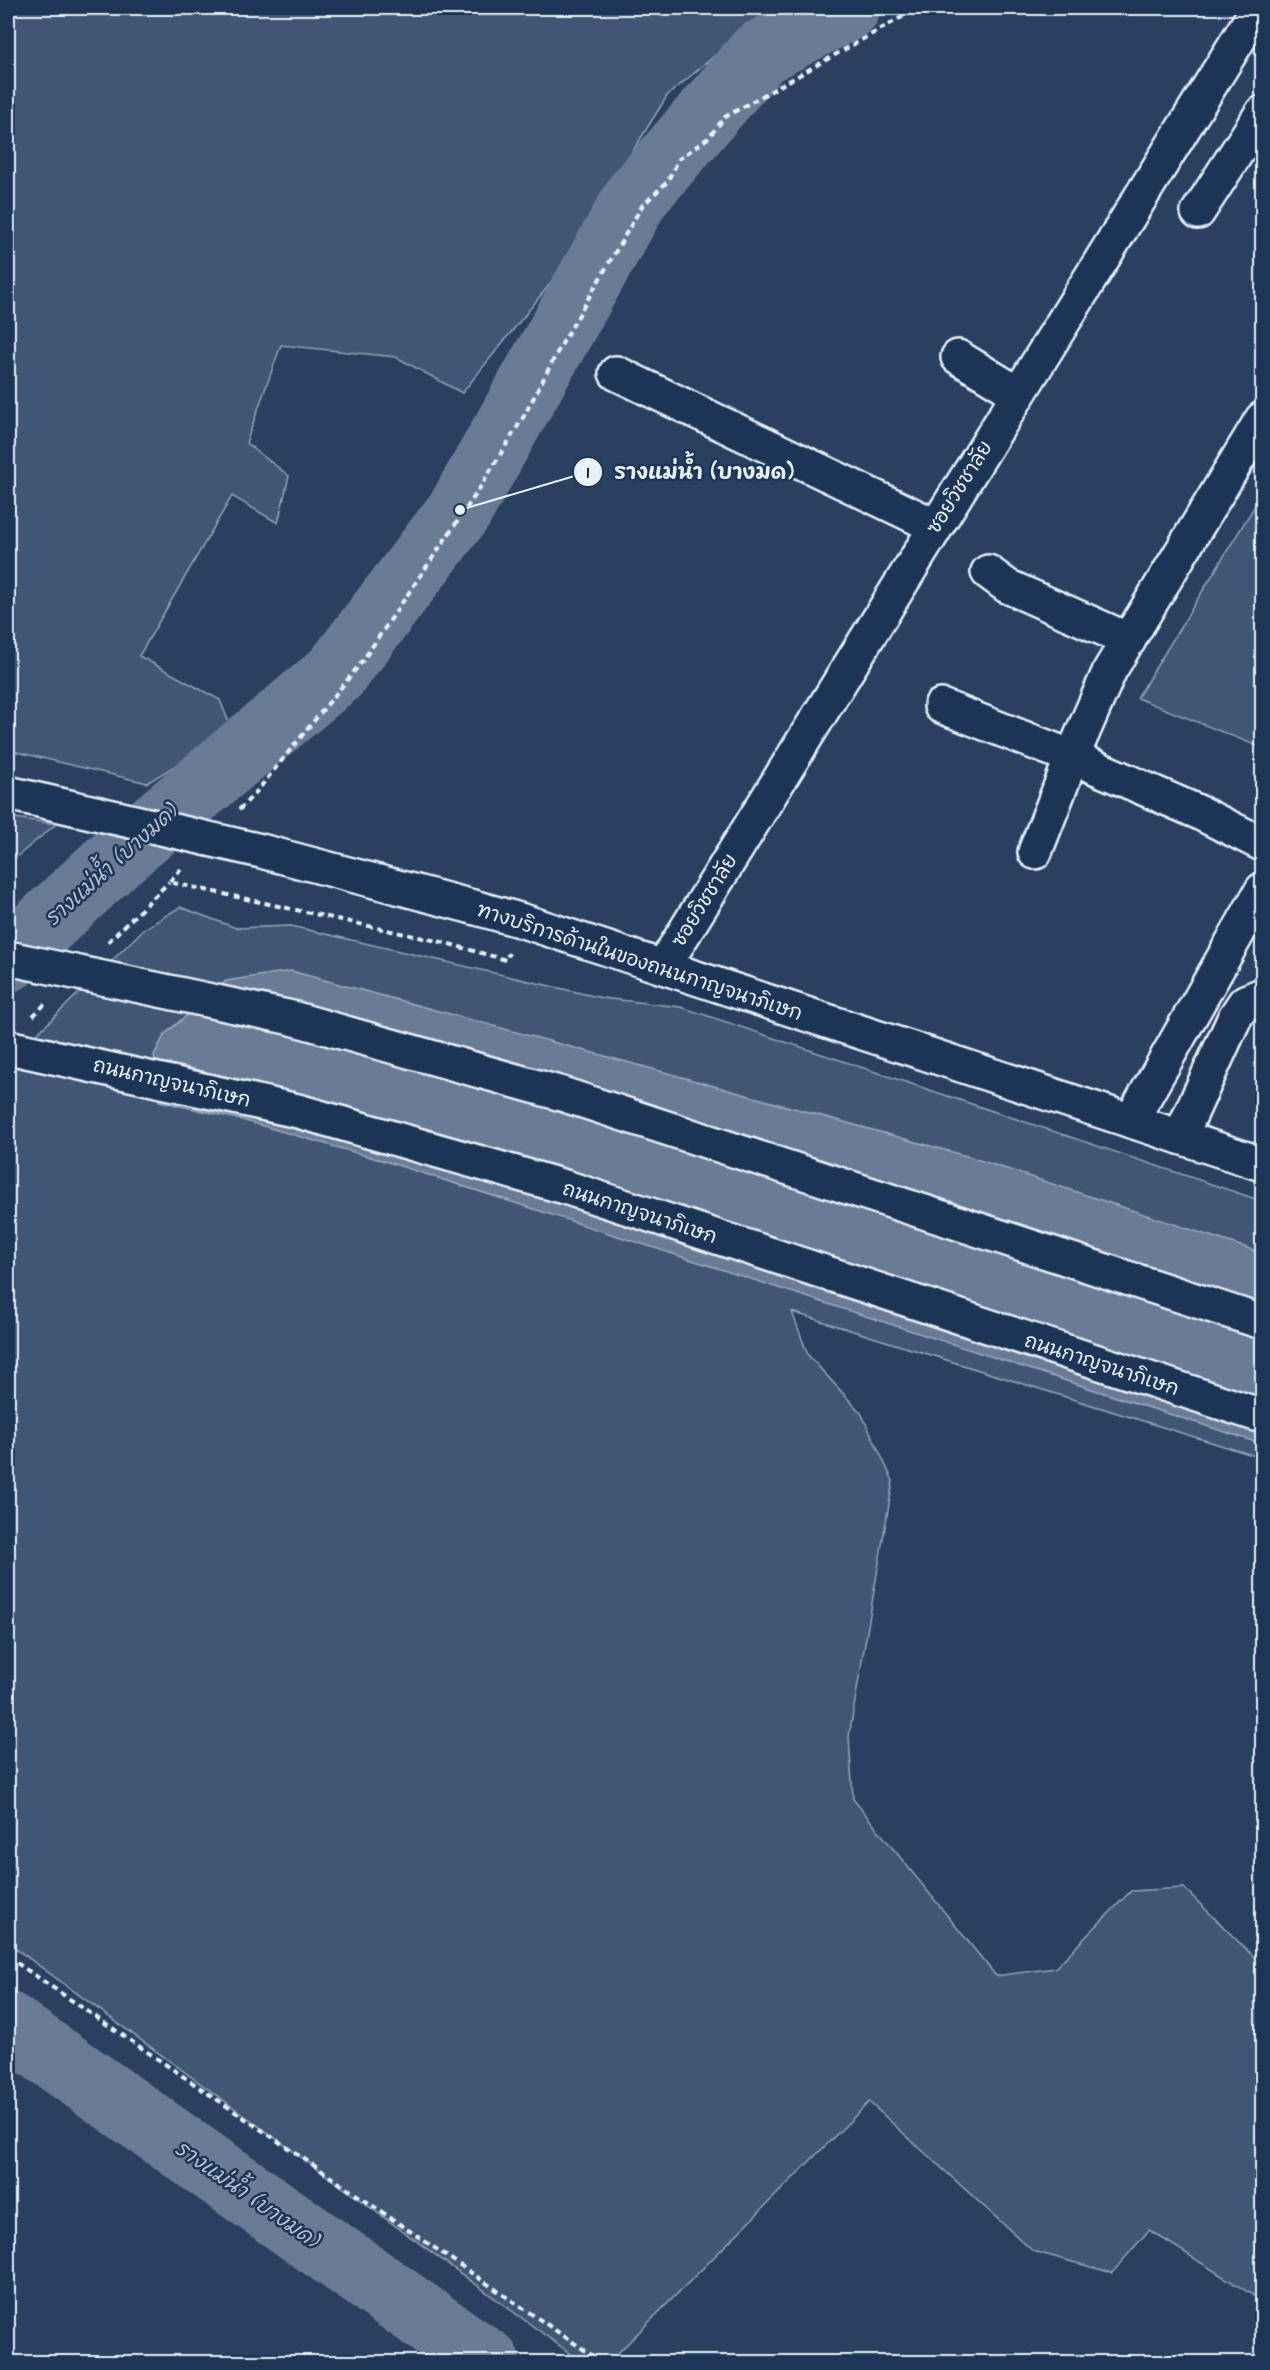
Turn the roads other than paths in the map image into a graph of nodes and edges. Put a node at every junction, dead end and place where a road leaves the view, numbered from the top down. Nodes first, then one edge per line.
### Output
1 (1258, 8) edge
2 (1263, 113) edge
3 (1198, 212) dead end
4 (958, 357) dead end
5 (616, 373) dead end
6 (1017, 393) junction
7 (1263, 419) edge
8 (935, 526) junction
9 (988, 572) dead end
10 (1129, 640) junction
11 (941, 706) dead end
12 (1072, 757) junction
13 (8, 793) edge
14 (1263, 844) edge
15 (1035, 852) dead end
16 (1263, 890) edge
17 (8, 958) edge
18 (663, 967) junction
19 (1263, 995) edge
20 (8, 1047) edge
21 (1131, 1121) junction
22 (1180, 1137) junction
23 (1263, 1164) edge
24 (1263, 1322) edge
25 (1263, 1416) edge

1 - 6 main road, ซอยวิชชาลัย
2 - 3 main road
4 - 6 main road
5 - 8 main road
6 - 8 main road, ซอยวิชชาลัย
7 - 10 main road
8 - 18 main road, ซอยวิชชาลัย
9 - 10 main road
10 - 12 main road
11 - 12 main road
12 - 14 main road
12 - 15 main road
13 - 18 main road, ทางบริการด้านในของถนนกาญจนาภิเษก, bridge
16 - 21 main road
17 - 24 main road, bridge
18 - 21 main road, ทางบริการด้านในของถนนกาญจนาภิเษก
19 - 22 main road
20 - 25 main road, ถนนกาญจนาภิเษก
21 - 22 main road, ทางบริการด้านในของถนนกาญจนาภิเษก
22 - 23 main road, ทางบริการด้านในของถนนกาญจนาภิเษก

